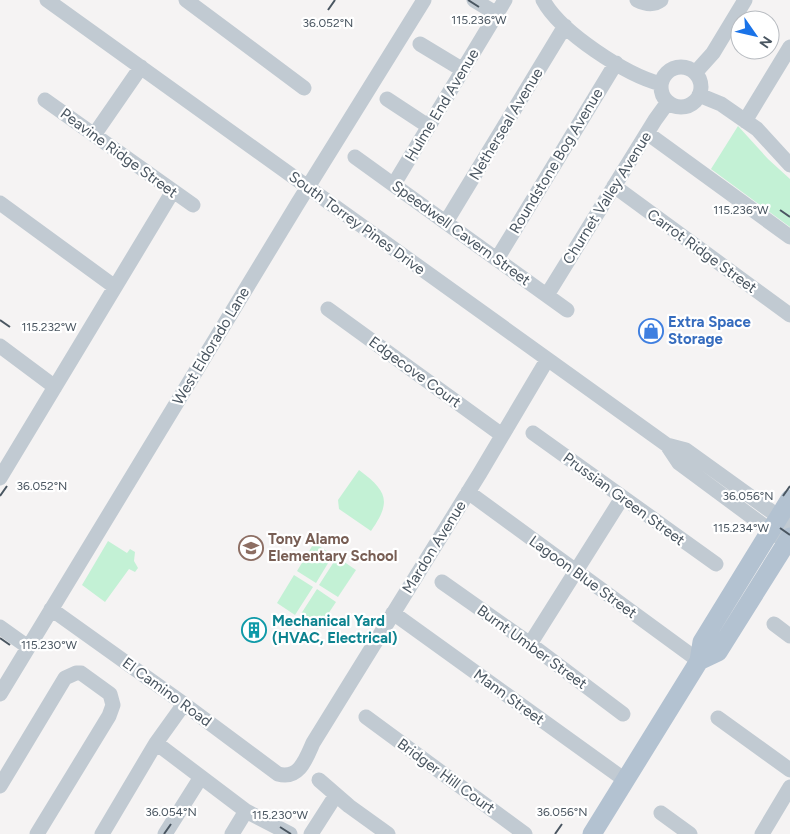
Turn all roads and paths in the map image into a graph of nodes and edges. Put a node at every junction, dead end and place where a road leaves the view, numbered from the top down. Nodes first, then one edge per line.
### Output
1 (47, 0) edge
2 (186, 0) edge
3 (424, 0) edge
4 (474, 0) edge
5 (505, 0) edge
6 (543, 0) edge
7 (637, 0) edge
8 (745, 0) edge
9 (658, 2) edge
10 (497, 14) junction
11 (565, 26) junction
12 (420, 44) dead end
13 (790, 47) edge
14 (616, 63) junction
15 (141, 67) junction
16 (463, 70) junction
17 (695, 73) junction
18 (661, 84) junction
19 (304, 88) dead end
20 (699, 95) junction
21 (387, 99) dead end
22 (46, 100) dead end
23 (668, 102) junction
24 (745, 121) junction
25 (428, 126) junction
26 (647, 134) junction
27 (94, 135) junction
28 (356, 157) dead end
29 (790, 164) edge
30 (394, 184) junction
31 (614, 186) junction
32 (307, 188) junction
33 (173, 191) junction
34 (0, 203) edge
35 (193, 205) dead end
36 (446, 222) junction
37 (790, 237) edge
38 (497, 259) junction
39 (115, 287) junction
40 (547, 296) junction
41 (328, 309) dead end
42 (567, 310) dead end
43 (790, 315) edge
44 (0, 346) edge
45 (547, 360) junction
46 (55, 386) junction
47 (533, 433) dead end
48 (502, 435) junction
49 (0, 478) edge
50 (468, 492) junction
51 (622, 498) junction
52 (790, 499) edge
53 (784, 533) edge
54 (716, 564) dead end
55 (576, 572) junction
56 (442, 582) dead end
57 (51, 609) junction
58 (393, 613) junction
59 (774, 624) dead end
60 (0, 627) edge
61 (790, 636) edge
62 (530, 644) junction
63 (28, 647) junction
64 (699, 661) junction
65 (0, 694) edge
66 (184, 704) junction
67 (623, 714) dead end
68 (366, 717) dead end
69 (718, 718) dead end
70 (156, 744) junction
71 (790, 770) edge
72 (283, 775) joint
73 (201, 777) junction
74 (319, 780) dead end
75 (625, 780) junction
76 (0, 786) edge
77 (790, 787) edge
78 (336, 795) junction
79 (246, 811) junction
80 (660, 813) dead end
81 (37, 834) edge
82 (102, 834) edge
83 (165, 834) edge
84 (232, 834) edge
85 (290, 834) edge
86 (310, 834) edge
87 (388, 834) edge
88 (526, 834) edge
89 (592, 834) edge
90 (690, 834) edge
91 (762, 834) edge

1 - 15 street, South Torrey Pines Drive
2 - 19 street
3 - 32 street, West Eldorado Lane
4 - 10 street
5 - 10 street, Hulme End Avenue
6 - 11 street
7 - 9 street
8 - 17 street
10 - 16 street, Hulme End Avenue
11 - 14 street
11 - 36 street, Netherseal Avenue
12 - 16 street
13 - 24 street
14 - 18 street
14 - 38 street, Roundstone Bog Avenue
15 - 27 street
15 - 32 street, South Torrey Pines Drive
16 - 25 street, Hulme End Avenue
17 - 18 street
17 - 20 street
18 - 23 street
20 - 23 street
20 - 24 street
21 - 25 street
22 - 27 street, Peavine Ridge Street
23 - 26 street, Churnet Valley Avenue
24 - 29 street
25 - 30 street, Hulme End Avenue
26 - 31 street, Churnet Valley Avenue
26 - 37 street
27 - 33 street, Peavine Ridge Street
28 - 30 street, Speedwell Cavern Street
30 - 36 street, Speedwell Cavern Street
31 - 40 street, Churnet Valley Avenue
31 - 43 street, Carrot Ridge Street
32 - 45 street, South Torrey Pines Drive
32 - 57 street, West Eldorado Lane
33 - 35 street, Peavine Ridge Street
33 - 39 street
34 - 39 street
36 - 38 street, Speedwell Cavern Street
38 - 40 street, Speedwell Cavern Street
39 - 46 street
40 - 42 street, Speedwell Cavern Street
41 - 48 street, Edgecove Court
44 - 46 street
45 - 48 street, Mardon Avenue
45 - 53 street, South Torrey Pines Drive
46 - 49 street
47 - 51 street, Prussian Green Street
48 - 50 street, Mardon Avenue
50 - 55 street, Lagoon Blue Street
50 - 58 street, Mardon Avenue
51 - 54 street, Prussian Green Street
51 - 55 street
52 - 53 main road
53 - 64 main road
55 - 62 street
55 - 64 street, Lagoon Blue Street
56 - 62 street, Burnt Umber Street
57 - 63 street, West Eldorado Lane
57 - 66 street, El Camino Road
58 - 72 street, Mardon Avenue
58 - 75 street, Mann Street
59 - 61 street
60 - 63 street
62 - 67 street, Burnt Umber Street
63 - 65 street, West Eldorado Lane
64 - 75 main road
66 - 70 street
66 - 72 street, El Camino Road
68 - 88 street, Bridger Hill Court
69 - 71 street
70 - 73 street
70 - 82 street
73 - 79 street
73 - 83 street
74 - 78 street
75 - 89 main road
76 - 81 street
77 - 91 street
78 - 86 street
78 - 87 street
79 - 84 street
79 - 85 street
80 - 90 street

